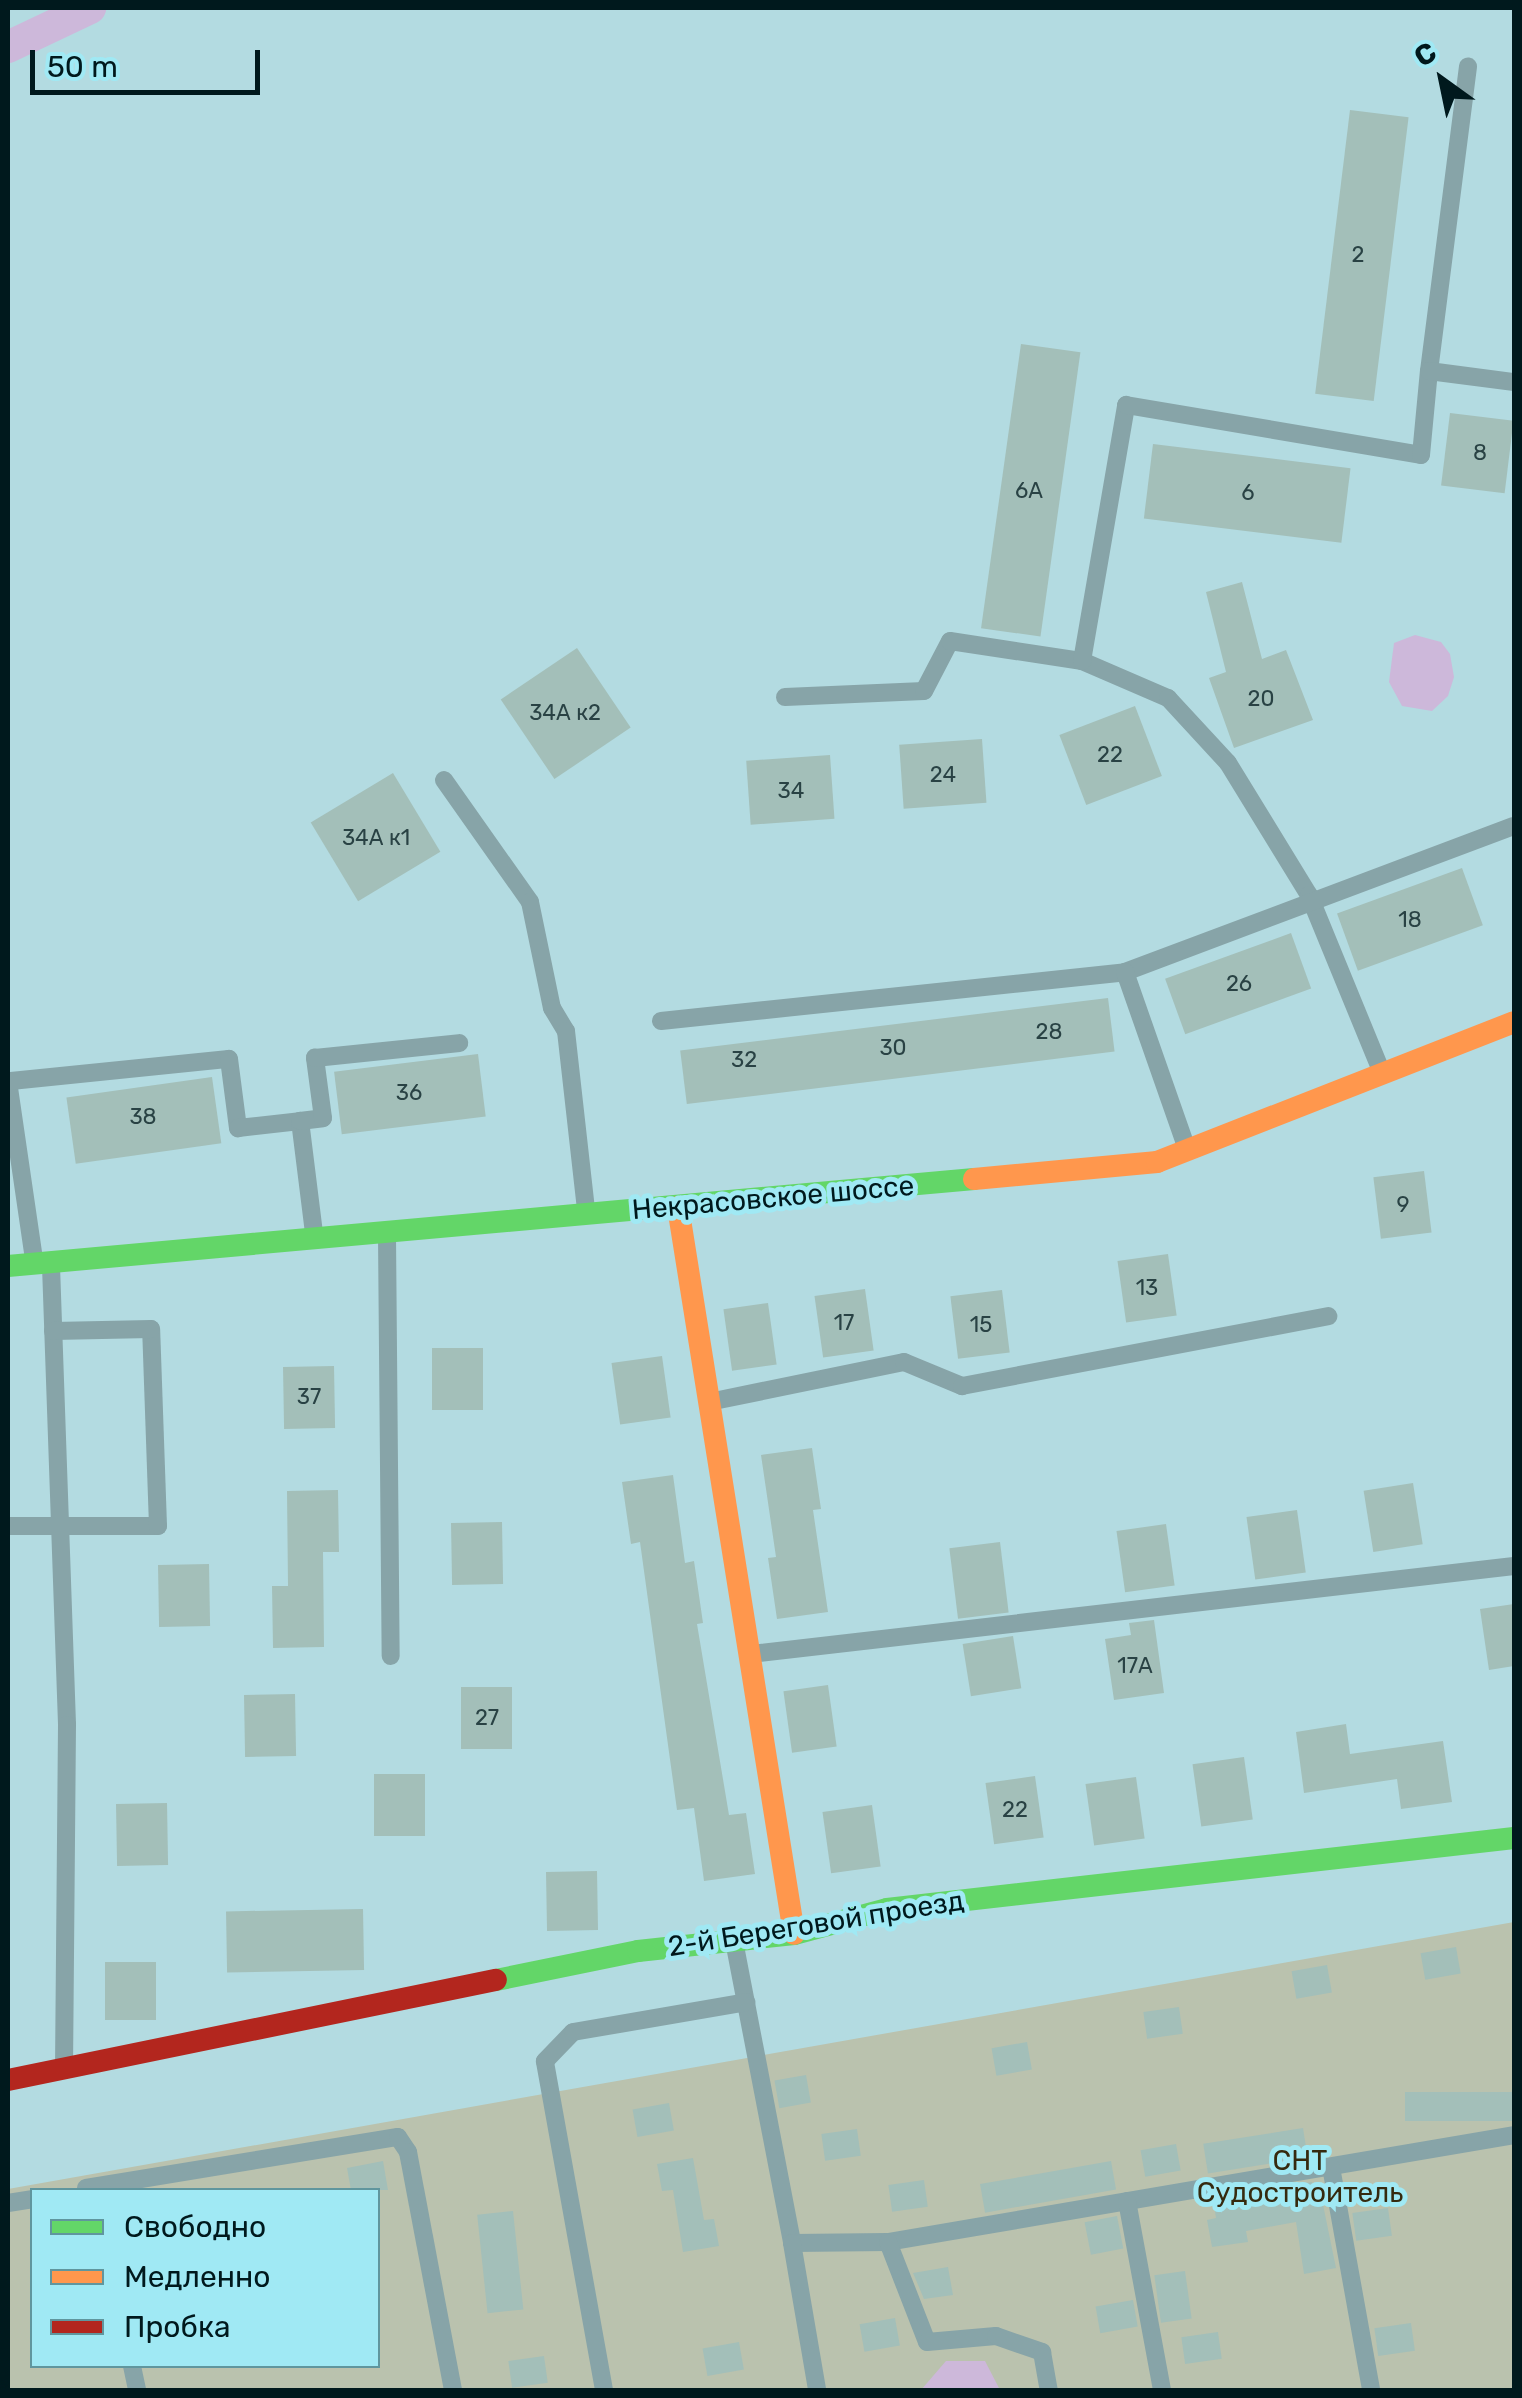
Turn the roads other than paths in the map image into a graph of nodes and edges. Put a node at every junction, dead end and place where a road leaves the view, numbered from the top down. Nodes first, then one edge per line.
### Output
1 (1468, 66) dead end
2 (1429, 372) junction
3 (1514, 382) edge
4 (1082, 661) junction
5 (784, 697) dead end
6 (444, 780) dead end
7 (1514, 826) edge
8 (1312, 903) junction
9 (1125, 972) junction
10 (661, 1021) dead end
11 (1514, 1022) edge
12 (459, 1044) dead end
13 (1382, 1073) junction
14 (9, 1081) edge
15 (300, 1121) junction
16 (1187, 1150) junction
17 (678, 1207) junction
18 (587, 1215) junction
19 (387, 1232) junction
20 (314, 1239) junction
21 (43, 1263) junction
22 (8, 1266) edge
23 (1328, 1316) dead end
24 (53, 1331) junction
25 (710, 1402) junction
26 (8, 1526) edge
27 (60, 1526) junction
28 (1514, 1566) edge
29 (751, 1654) junction
30 (391, 1656) dead end
31 (1514, 1838) edge
32 (794, 1934) junction
33 (734, 1940) junction
34 (746, 2002) junction
35 (64, 2065) junction
36 (8, 2080) edge
37 (1514, 2135) edge
38 (1331, 2166) junction
39 (95, 2188) edge
40 (1127, 2202) junction
41 (888, 2242) junction
42 (792, 2243) junction
43 (453, 2390) edge
44 (604, 2390) edge
45 (817, 2390) edge
46 (1049, 2390) edge
47 (1162, 2390) edge
48 (1370, 2390) edge

1 - 2 lane
2 - 3 lane
2 - 4 lane
4 - 5 lane
4 - 8 lane
6 - 18 lane
7 - 8 lane
8 - 9 lane
8 - 13 lane
9 - 10 lane
9 - 16 lane
11 - 13 street, Некрасовское шоссе
12 - 15 lane
13 - 16 street, Некрасовское шоссе
14 - 15 lane
14 - 21 lane
15 - 20 lane
16 - 17 street, Некрасовское шоссе
17 - 18 street, Некрасовское шоссе
17 - 25 street
18 - 19 street, Некрасовское шоссе
19 - 20 street, Некрасовское шоссе
19 - 30 lane
20 - 21 street, Некрасовское шоссе
21 - 22 street, Некрасовское шоссе
21 - 24 lane
23 - 25 lane
24 - 27 lane
24 - 27 lane
25 - 29 street
26 - 27 lane
27 - 35 lane
28 - 29 lane
29 - 32 street
31 - 32 street, 2-й Береговой проезд
32 - 33 street, 2-й Береговой проезд
33 - 34 lane
33 - 35 street, 2-й Береговой проезд
34 - 42 lane
34 - 44 lane
35 - 36 street, 2-й Береговой проезд
37 - 38 lane
38 - 40 lane
38 - 48 lane
39 - 43 lane
40 - 41 lane
40 - 47 lane
41 - 42 lane
41 - 46 lane
42 - 45 lane

